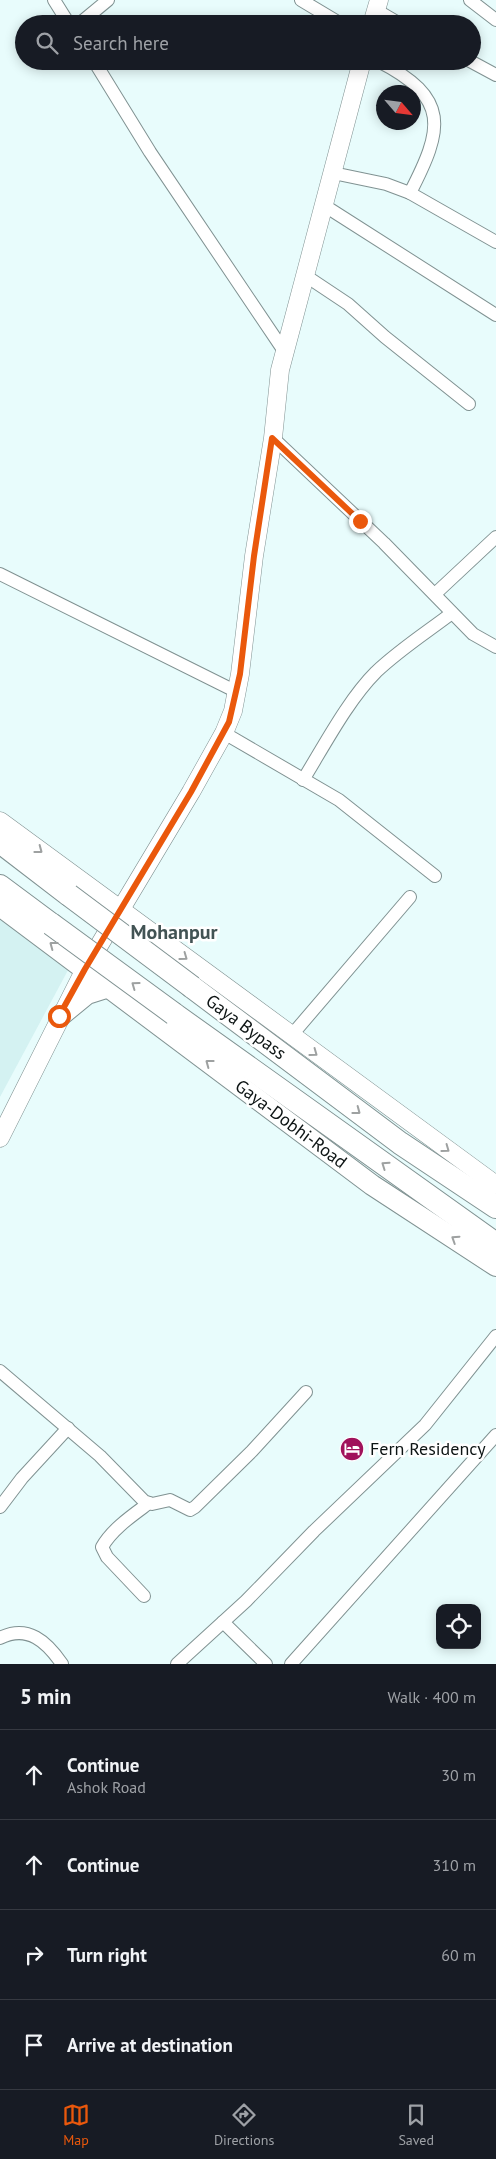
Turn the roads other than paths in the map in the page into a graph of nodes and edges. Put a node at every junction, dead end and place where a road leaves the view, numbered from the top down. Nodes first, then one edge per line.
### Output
1 (54, 0) edge
2 (108, 0) edge
3 (301, 0) edge
4 (470, 0) edge
5 (63, 15) edge
6 (90, 15) edge
7 (326, 15) edge
8 (496, 20) edge
9 (481, 67) edge
10 (100, 70) edge
11 (360, 70) edge
12 (393, 70) edge
13 (496, 76) edge
14 (333, 174) junction
15 (410, 193) junction
16 (325, 206) junction
17 (496, 242) edge
18 (306, 276) junction
19 (496, 315) edge
20 (284, 351) junction
21 (469, 404) dead end
22 (272, 438) junction
23 (496, 537) edge
24 (0, 574) edge
25 (435, 594) junction
26 (452, 613) junction
27 (496, 647) edge
28 (236, 692) junction
29 (224, 733) junction
30 (303, 780) junction
31 (0, 820) edge
32 (0, 842) edge
33 (435, 876) dead end
34 (0, 886) edge
35 (410, 896) dead end
36 (0, 906) edge
37 (119, 910) junction
38 (88, 972) junction
39 (109, 987) junction
40 (59, 1016) junction
41 (291, 1036) junction
42 (0, 1138) edge
43 (493, 1178) edge
44 (496, 1207) edge
45 (496, 1244) edge
46 (496, 1266) edge
47 (496, 1336) edge
48 (0, 1371) edge
49 (306, 1392) dead end
50 (68, 1428) junction
51 (496, 1435) edge
52 (149, 1504) junction
53 (0, 1507) edge
54 (144, 1596) dead end
55 (223, 1622) junction
56 (0, 1638) edge
57 (62, 1664) edge
58 (176, 1664) edge
59 (266, 1664) edge
60 (290, 1664) edge

1 - 5 street
2 - 6 street
3 - 7 street
4 - 8 street
9 - 13 street
10 - 20 street
11 - 14 street
12 - 15 street
14 - 15 street
14 - 16 street
15 - 17 street
16 - 18 street
16 - 19 street
18 - 20 street
18 - 21 street
20 - 22 street
22 - 25 street
22 - 28 street
23 - 25 street
24 - 28 street
25 - 26 street
26 - 27 street
26 - 30 street
28 - 29 street
29 - 30 street
29 - 37 street
30 - 33 street
31 -> 37 street
32 -> 44 highway, Gaya Bypass, bridge
45 -> 34 highway, bridge
35 - 41 street
38 -> 36 main road, Gaya-Dobhi-Road
37 - 38 street
37 -> 41 street
38 - 39 main road, Gaya-Dobhi-Road
38 - 40 street
39 - 40 main road
46 -> 39 main road, Gaya-Dobhi-Road
40 - 42 street
41 -> 43 street
47 - 55 street
48 - 50 street
49 - 52 street
50 - 52 street
50 - 53 street
51 - 60 street
52 - 54 street
55 - 58 street
55 - 59 street
56 - 57 street

